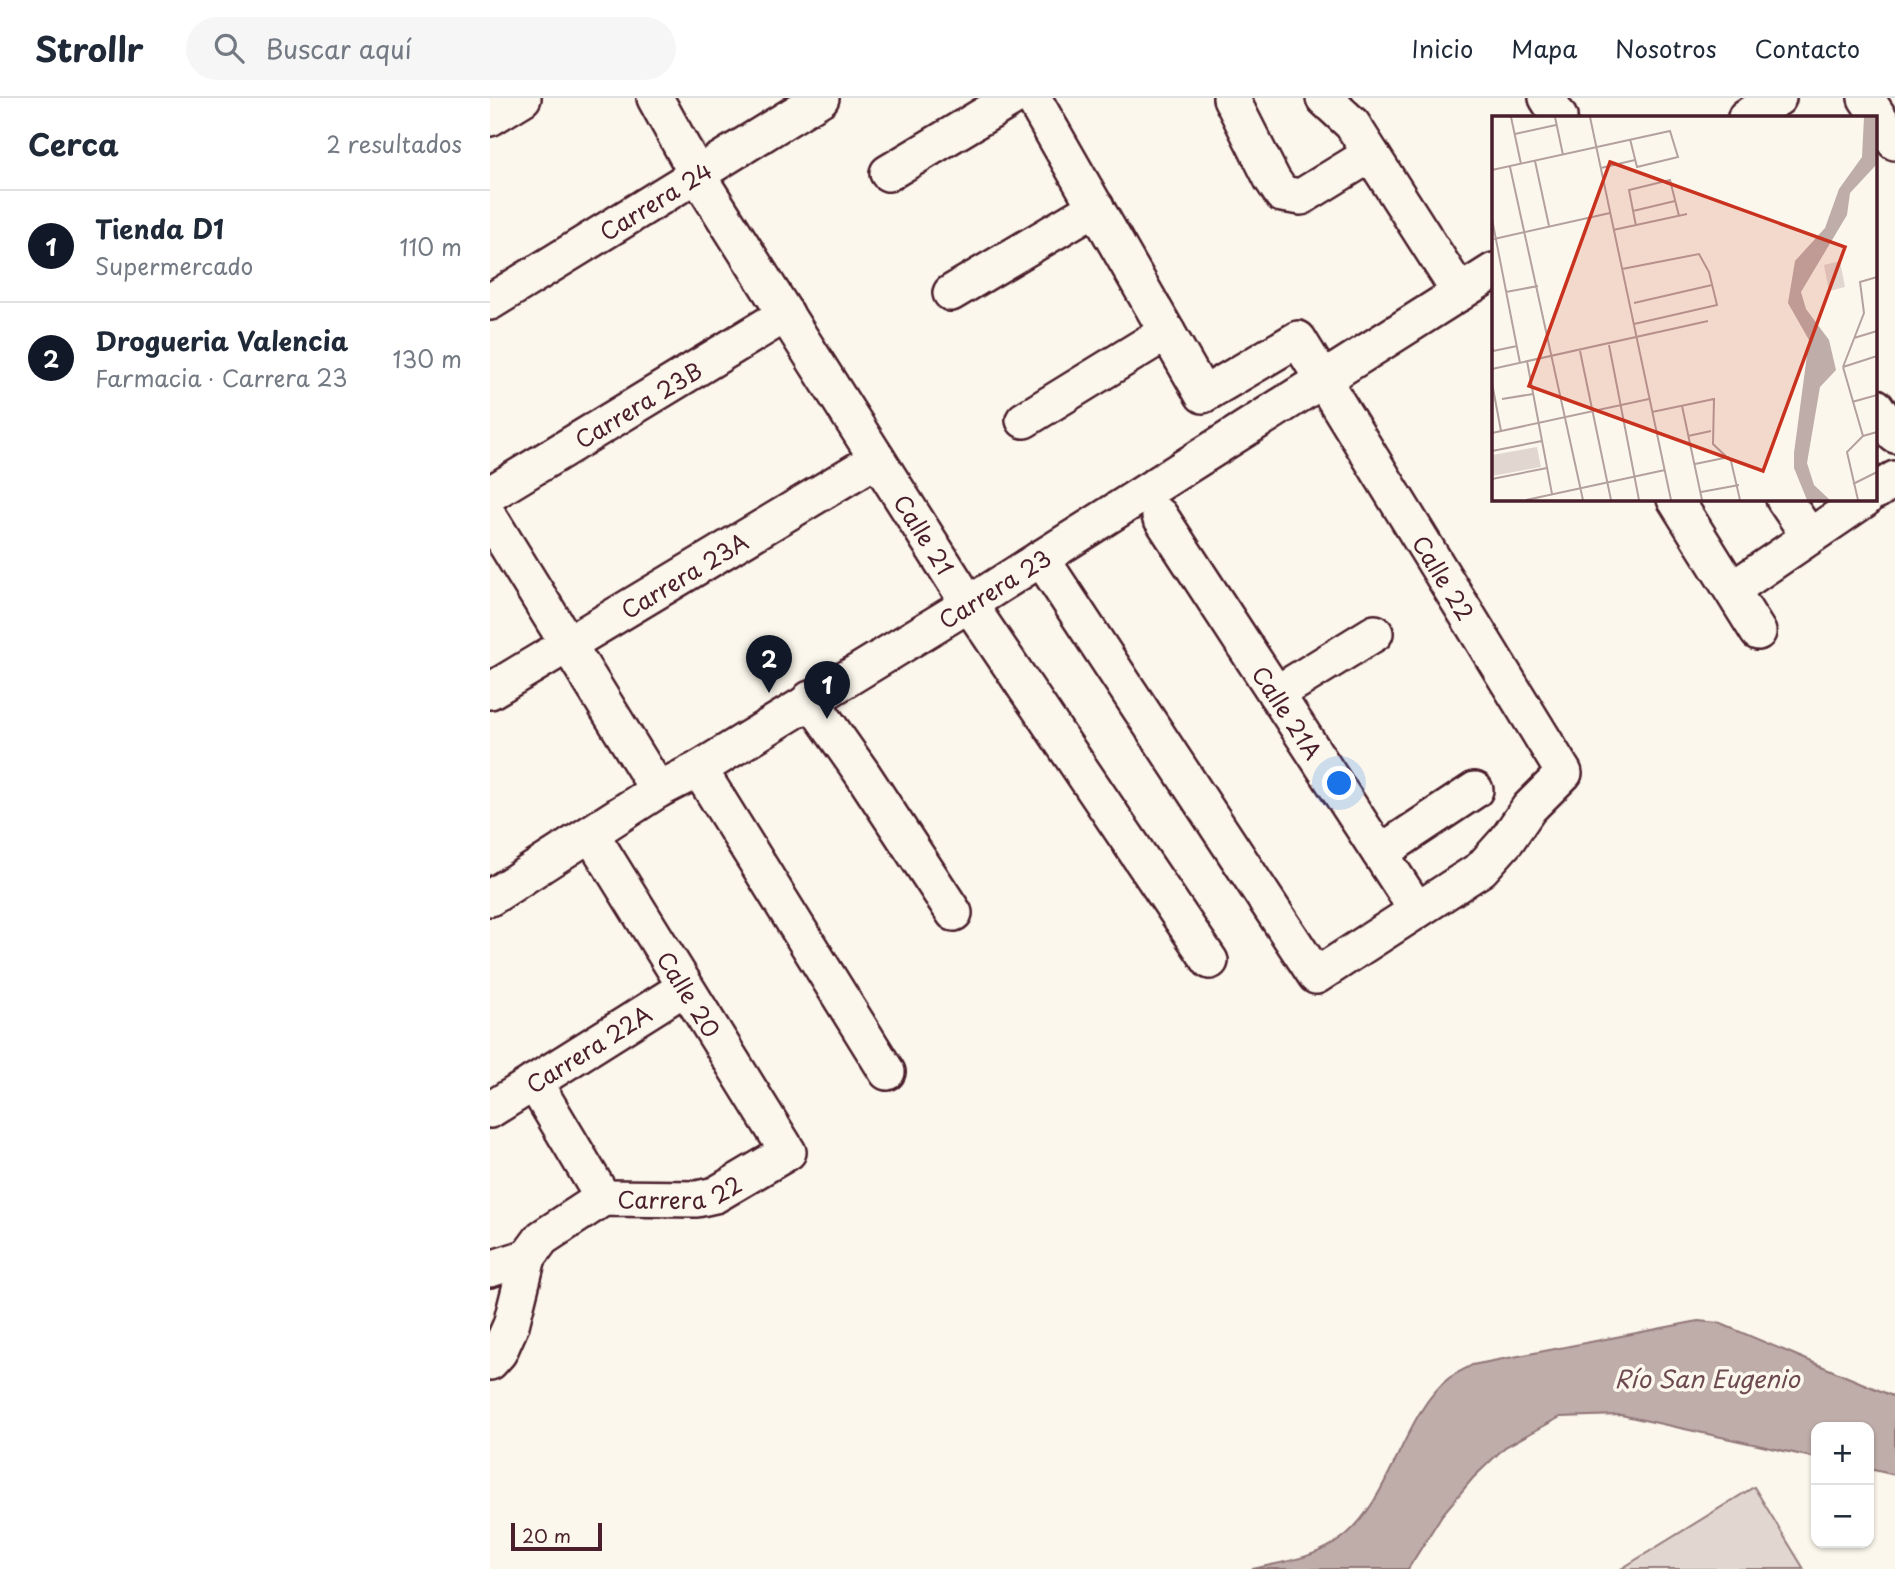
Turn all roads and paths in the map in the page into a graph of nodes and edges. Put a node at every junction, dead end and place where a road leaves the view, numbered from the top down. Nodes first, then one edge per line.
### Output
1 (523, 98) edge
2 (655, 98) edge
3 (821, 98) edge
4 (1013, 98) edge
5 (1033, 98) edge
6 (1231, 98) edge
7 (1324, 98) edge
8 (1547, 98) edge
9 (1778, 98) edge
10 (1866, 98) edge
11 (1558, 116) edge
12 (1748, 116) edge
13 (1878, 116) edge
14 (1878, 116) edge
15 (490, 118) edge
16 (1895, 142) edge
17 (1371, 154) junction
18 (888, 173) dead end
19 (698, 176) junction
20 (1096, 207) junction
21 (1492, 272) edge
22 (951, 293) dead end
23 (1460, 293) junction
24 (490, 302) edge
25 (786, 314) junction
26 (1167, 332) junction
27 (1321, 381) junction
28 (1878, 410) edge
29 (1024, 420) dead end
30 (1895, 435) edge
31 (877, 459) junction
32 (1895, 479) edge
33 (1878, 490) edge
34 (490, 494) edge
35 (1676, 500) edge
36 (1785, 500) edge
37 (1863, 500) edge
38 (1160, 516) dead end
39 (490, 518) edge
40 (1809, 536) junction
41 (1041, 558) junction
42 (1732, 589) junction
43 (969, 604) junction
44 (1758, 632) dead end
45 (1376, 633) dead end
46 (568, 645) junction
47 (490, 691) edge
48 (1276, 694) junction
49 (810, 699) junction
50 (699, 769) junction
51 (658, 790) junction
52 (1475, 790) dead end
53 (591, 834) junction
54 (1380, 853) junction
55 (490, 898) edge
56 (1417, 910) junction
57 (954, 913) dead end
58 (1210, 961) dead end
59 (684, 988) junction
60 (887, 1072) dead end
61 (534, 1082) junction
62 (490, 1110) edge
63 (788, 1152) joint
64 (603, 1198) junction
65 (528, 1257) junction
66 (490, 1269) edge
67 (493, 1350) edge

1 - 15 street
2 - 19 street, Calle 21
3 - 19 street, Carrera 24
4 - 18 street
5 - 20 street
6 - 17 street
7 - 17 street
8 - 11 street
9 - 12 street
10 - 13 street
14 - 16 street
17 - 23 street
19 - 24 street, Carrera 24
19 - 25 street, Calle 21
20 - 22 street
20 - 26 street
21 - 23 street, Carrera 23
23 - 27 street, Carrera 23
25 - 31 street, Calle 21
25 - 34 street, Carrera 23B
26 - 27 street, Calle 22
26 - 29 street
27 - 41 street, Carrera 23
27 - 56 street, Calle 22
28 - 30 street
31 - 43 street, Calle 21
31 - 46 street, Carrera 23A
32 - 33 street
35 - 42 street
36 - 40 street
37 - 40 street
38 - 48 street, Calle 21A
39 - 46 street
40 - 42 street
41 - 43 street, Carrera 23
41 - 56 street
42 - 44 street
43 - 49 street, Carrera 23
43 - 58 street, Calle 21
45 - 48 street
46 - 47 street, Carrera 23A
46 - 51 street
48 - 54 street, Calle 21A
49 - 50 street, Carrera 23
49 - 57 street
50 - 51 street, Carrera 23
50 - 60 street
51 - 53 street, Carrera 23
52 - 54 street
53 - 55 street, Carrera 23
53 - 59 street, Calle 20
54 - 56 street, Calle 21A
59 - 61 street, Carrera 22A
59 - 63 street, Calle 20
61 - 62 street, Carrera 22A
61 - 64 street
63 - 64 street, Carrera 22
64 - 65 street, Carrera 22
65 - 66 street
65 - 67 street, Carrera 22

